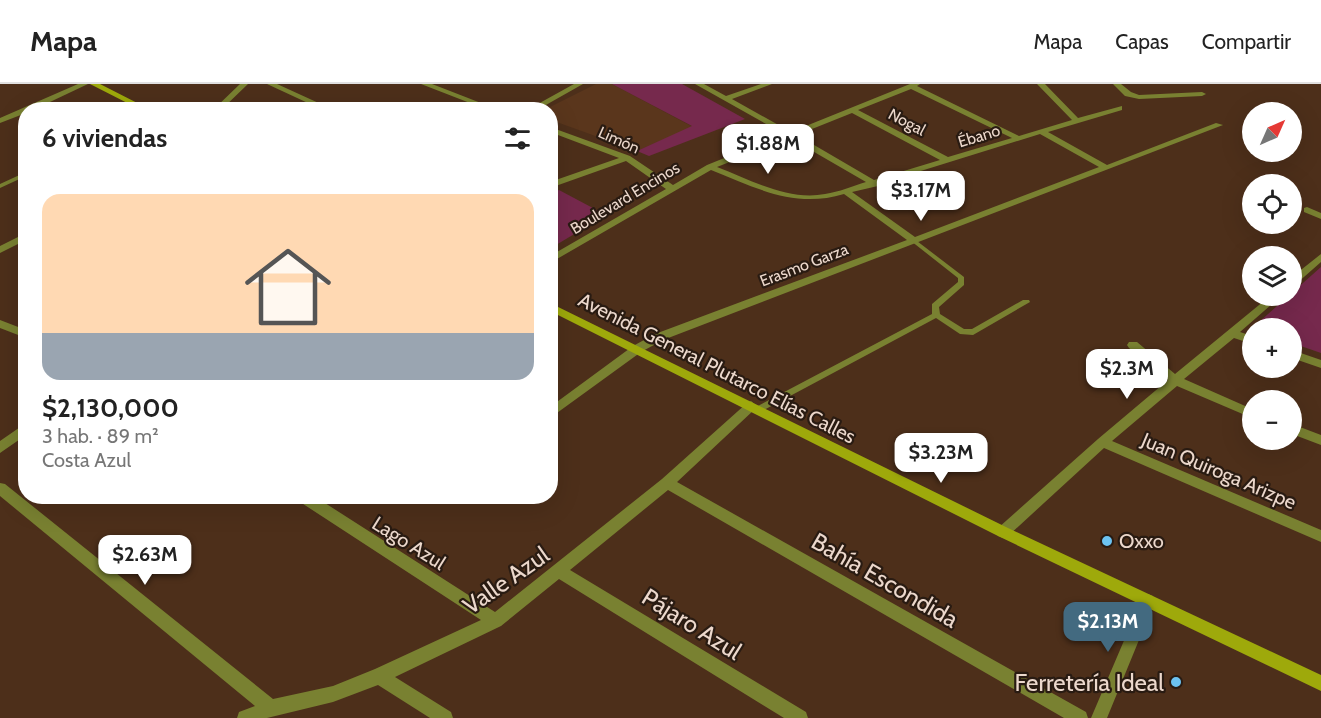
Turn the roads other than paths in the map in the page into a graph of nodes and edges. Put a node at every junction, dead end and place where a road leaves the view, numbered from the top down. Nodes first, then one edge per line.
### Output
1 (84, 84) edge
2 (94, 84) edge
3 (243, 84) edge
4 (271, 84) edge
5 (425, 84) edge
6 (579, 84) edge
7 (699, 84) edge
8 (768, 84) edge
9 (1041, 84) edge
10 (1117, 84) edge
11 (913, 85) edge
12 (1202, 94) dead end
13 (725, 99) junction
14 (44, 102) edge
15 (131, 102) edge
16 (224, 102) edge
17 (313, 102) edge
18 (474, 102) edge
19 (545, 102) edge
20 (1119, 108) dead end
21 (851, 110) junction
22 (18, 113) edge
23 (1076, 120) junction
24 (0, 121) edge
25 (1219, 125) dead end
26 (558, 132) edge
27 (1042, 132) junction
28 (788, 133) junction
29 (1020, 139) junction
30 (627, 158) junction
31 (948, 161) junction
32 (710, 166) junction
33 (1105, 167) junction
34 (18, 178) edge
35 (558, 182) edge
36 (875, 184) junction
37 (0, 186) edge
38 (671, 188) junction
39 (847, 192) junction
40 (1307, 210) dead end
41 (1321, 216) edge
42 (18, 240) edge
43 (913, 240) junction
44 (0, 250) edge
45 (558, 255) edge
46 (1321, 257) edge
47 (1302, 273) edge
48 (1026, 302) dead end
49 (1264, 306) edge
50 (558, 310) edge
51 (936, 315) junction
52 (0, 324) edge
53 (18, 331) edge
54 (1232, 333) junction
55 (1242, 336) edge
56 (1133, 345) dead end
57 (637, 349) junction
58 (1302, 357) edge
59 (1321, 364) edge
60 (1175, 380) junction
61 (558, 408) edge
62 (754, 408) junction
63 (1242, 410) edge
64 (1302, 433) edge
65 (18, 434) edge
66 (1321, 440) edge
67 (1102, 442) junction
68 (0, 448) edge
69 (666, 483) junction
70 (0, 488) edge
71 (18, 503) edge
72 (19, 504) edge
73 (314, 504) edge
74 (1003, 532) junction
75 (1321, 536) edge
76 (559, 571) junction
77 (1148, 601) junction
78 (496, 621) junction
79 (379, 676) junction
80 (1321, 683) edge
81 (271, 708) junction
82 (245, 718) edge
83 (445, 718) edge
84 (800, 718) edge
85 (1080, 718) edge
86 (1099, 718) edge

1 - 14 street
2 - 15 street
3 - 16 street
4 - 17 street
5 - 18 street
6 - 19 street
7 - 13 street
8 - 13 street
9 - 23 street
10 - 12 street
11 - 21 street, Boulevard Encinos
11 - 29 street
13 - 28 street
20 - 23 street, Ébano
21 - 28 street, Boulevard Encinos
21 - 31 street, Nogal
22 - 24 street
23 - 27 street, Ébano
25 - 33 street, Erasmo Garza
26 - 30 street, Limón
27 - 29 street, Ébano
27 - 33 street
28 - 32 street, Boulevard Encinos
28 - 36 street
29 - 31 street, Ébano
30 - 35 street
30 - 38 street, Limón
31 - 36 street, Ébano
32 - 38 street, Boulevard Encinos
32 - 39 street, Ébano
33 - 43 street, Erasmo Garza
34 - 37 lane
36 - 39 street, Ébano
38 - 45 street, Boulevard Encinos
39 - 43 street
40 - 41 street
42 - 44 street
43 - 51 lane
43 - 57 street, Erasmo Garza
46 - 47 street
48 - 51 lane
49 - 54 street
50 - 57 street, Avenida General Plutarco Elías Calles
51 - 62 lane
52 - 53 street
54 - 55 street
54 - 60 street
56 - 60 street
57 - 61 street, Erasmo Garza
57 - 62 street, Avenida General Plutarco Elías Calles
58 - 59 street
60 - 63 street
60 - 67 street
62 - 69 street, Valle Azul
62 - 74 street, Avenida General Plutarco Elías Calles
64 - 66 street
65 - 68 street
67 - 74 street
67 - 75 street, Juan Quiroga Arizpe
69 - 76 street, Valle Azul
69 - 85 street, Bahía Escondida
70 - 71 street
72 - 81 street
73 - 78 street, Lago Azul
74 - 77 street, Avenida General Plutarco Elías Calles
76 - 78 street, Valle Azul
76 - 84 street, Pájaro Azul
77 - 80 street, Avenida General Plutarco Elías Calles
77 - 86 street
78 - 79 street, Valle Azul
79 - 81 street, Valle Azul
79 - 83 street
81 - 82 street, Valle Azul

